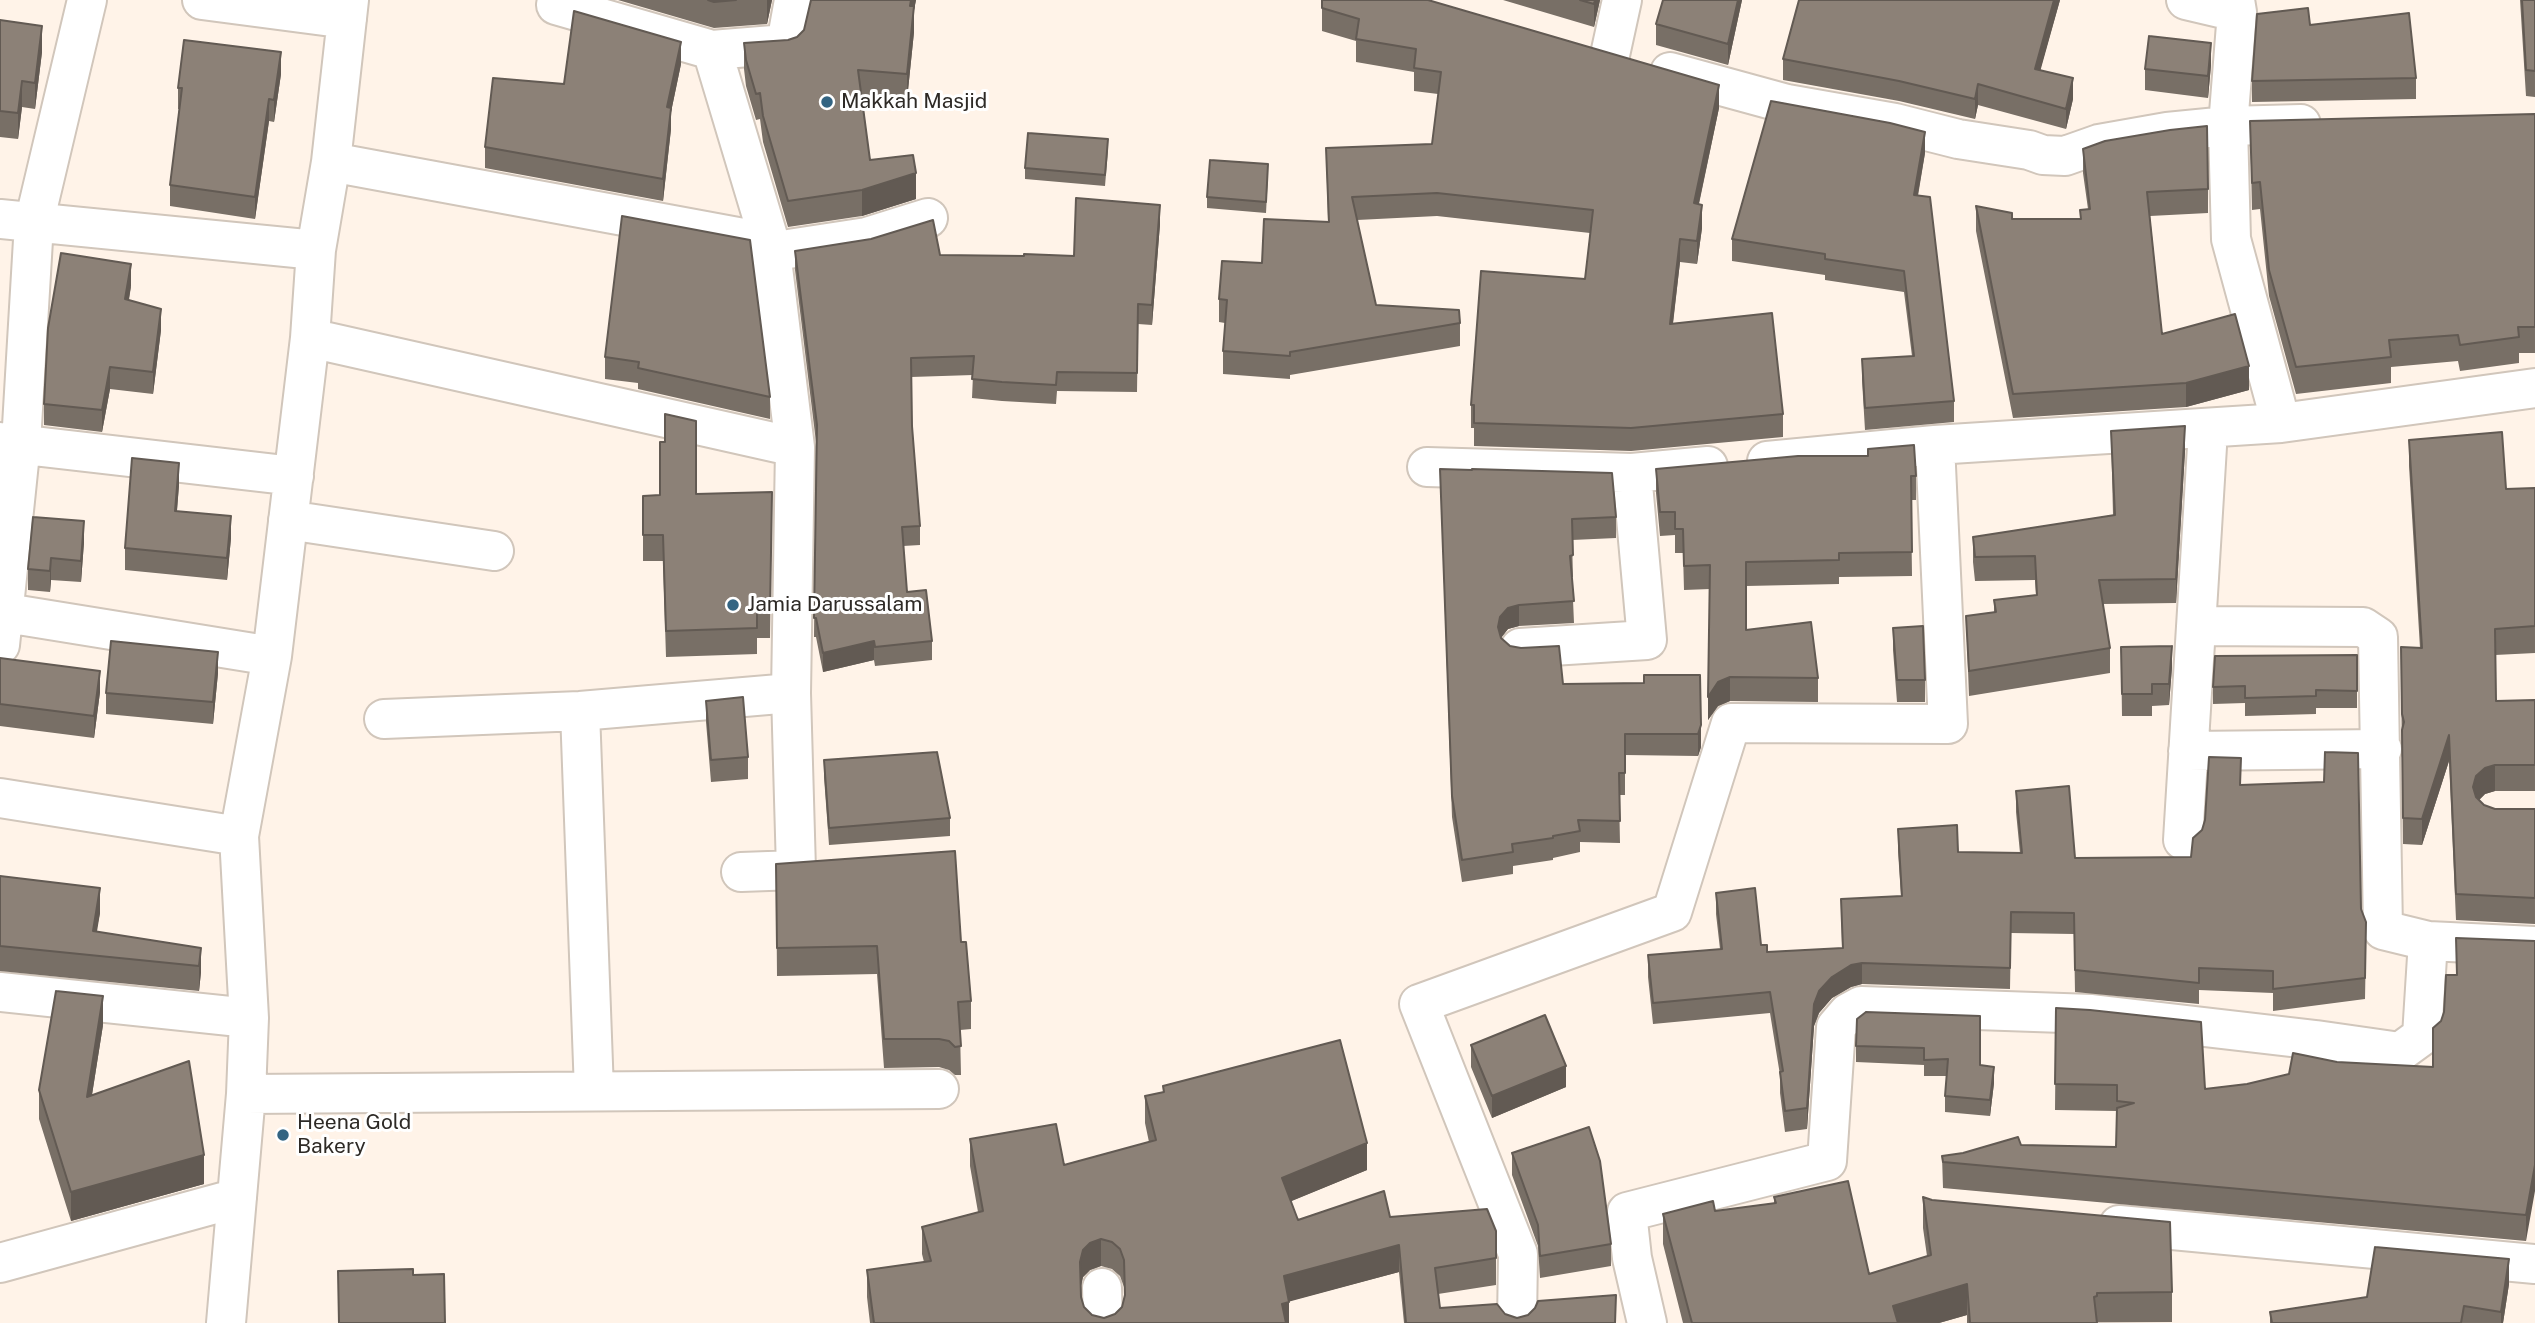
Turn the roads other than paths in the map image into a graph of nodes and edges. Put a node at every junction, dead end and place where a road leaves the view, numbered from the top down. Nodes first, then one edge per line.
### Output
1 (87, 0) edge
2 (202, 0) edge
3 (794, 0) edge
4 (1622, 0) edge
5 (2186, 0) edge
6 (548, 2) edge
7 (2236, 6) edge
8 (348, 10) edge
9 (1571, 44) edge
10 (712, 50) junction
11 (1610, 55) junction
12 (2340, 123) edge
13 (2228, 126) junction
14 (331, 162) junction
15 (928, 218) edge
16 (17, 221) edge
17 (770, 243) junction
18 (316, 250) junction
19 (310, 338) junction
20 (2535, 388) edge
21 (2281, 424) junction
22 (2208, 430) junction
23 (11, 443) edge
24 (1935, 445) junction
25 (795, 447) junction
26 (1427, 467) dead end
27 (1632, 473) junction
28 (294, 476) junction
29 (288, 520) junction
30 (494, 551) dead end
31 (1, 623) edge
32 (2196, 626) junction
33 (1520, 648) edge
34 (272, 656) junction
35 (791, 693) junction
36 (580, 711) junction
37 (384, 719) dead end
38 (2382, 749) junction
39 (2188, 751) junction
40 (0, 798) edge
41 (239, 836) junction
42 (2183, 840) dead end
43 (837, 867) edge
44 (796, 870) junction
45 (741, 872) dead end
46 (2428, 941) junction
47 (2535, 946) edge
48 (0, 992) edge
49 (249, 1018) junction
50 (939, 1089) dead end
51 (594, 1091) junction
52 (246, 1094) junction
53 (237, 1198) junction
54 (2082, 1222) edge
55 (0, 1263) edge
56 (2535, 1264) edge
57 (226, 1323) edge
58 (1517, 1323) edge
59 (1647, 1323) edge

1 - 16 street
2 - 8 street
3 - 10 street
4 - 11 street
5 - 7 street
6 - 10 street
7 - 13 street
8 - 14 street
9 - 11 street
10 - 17 street
11 - 13 street
12 - 13 street
13 - 21 street
14 - 17 street
14 - 18 street
15 - 17 street
16 - 18 street
16 - 23 street
17 - 25 street
18 - 19 street
19 - 25 street
19 - 28 street
20 - 21 street
21 - 22 street
22 - 24 street
22 - 32 street
23 - 28 street
23 - 31 street
24 - 27 street
24 - 58 street
25 - 35 street
26 - 27 street
27 - 33 street
28 - 29 street
29 - 30 street
29 - 34 street
31 - 34 street
32 - 38 street
32 - 39 street
34 - 41 street
35 - 36 street
35 - 44 street
36 - 37 street
36 - 51 street
38 - 39 street
38 - 46 street
39 - 42 street
40 - 41 street
41 - 49 street
43 - 44 street
44 - 45 street
46 - 47 street
46 - 59 street
48 - 49 street
49 - 52 street
50 - 51 street
51 - 52 street
52 - 53 street
53 - 55 street
53 - 57 street
54 - 56 street

